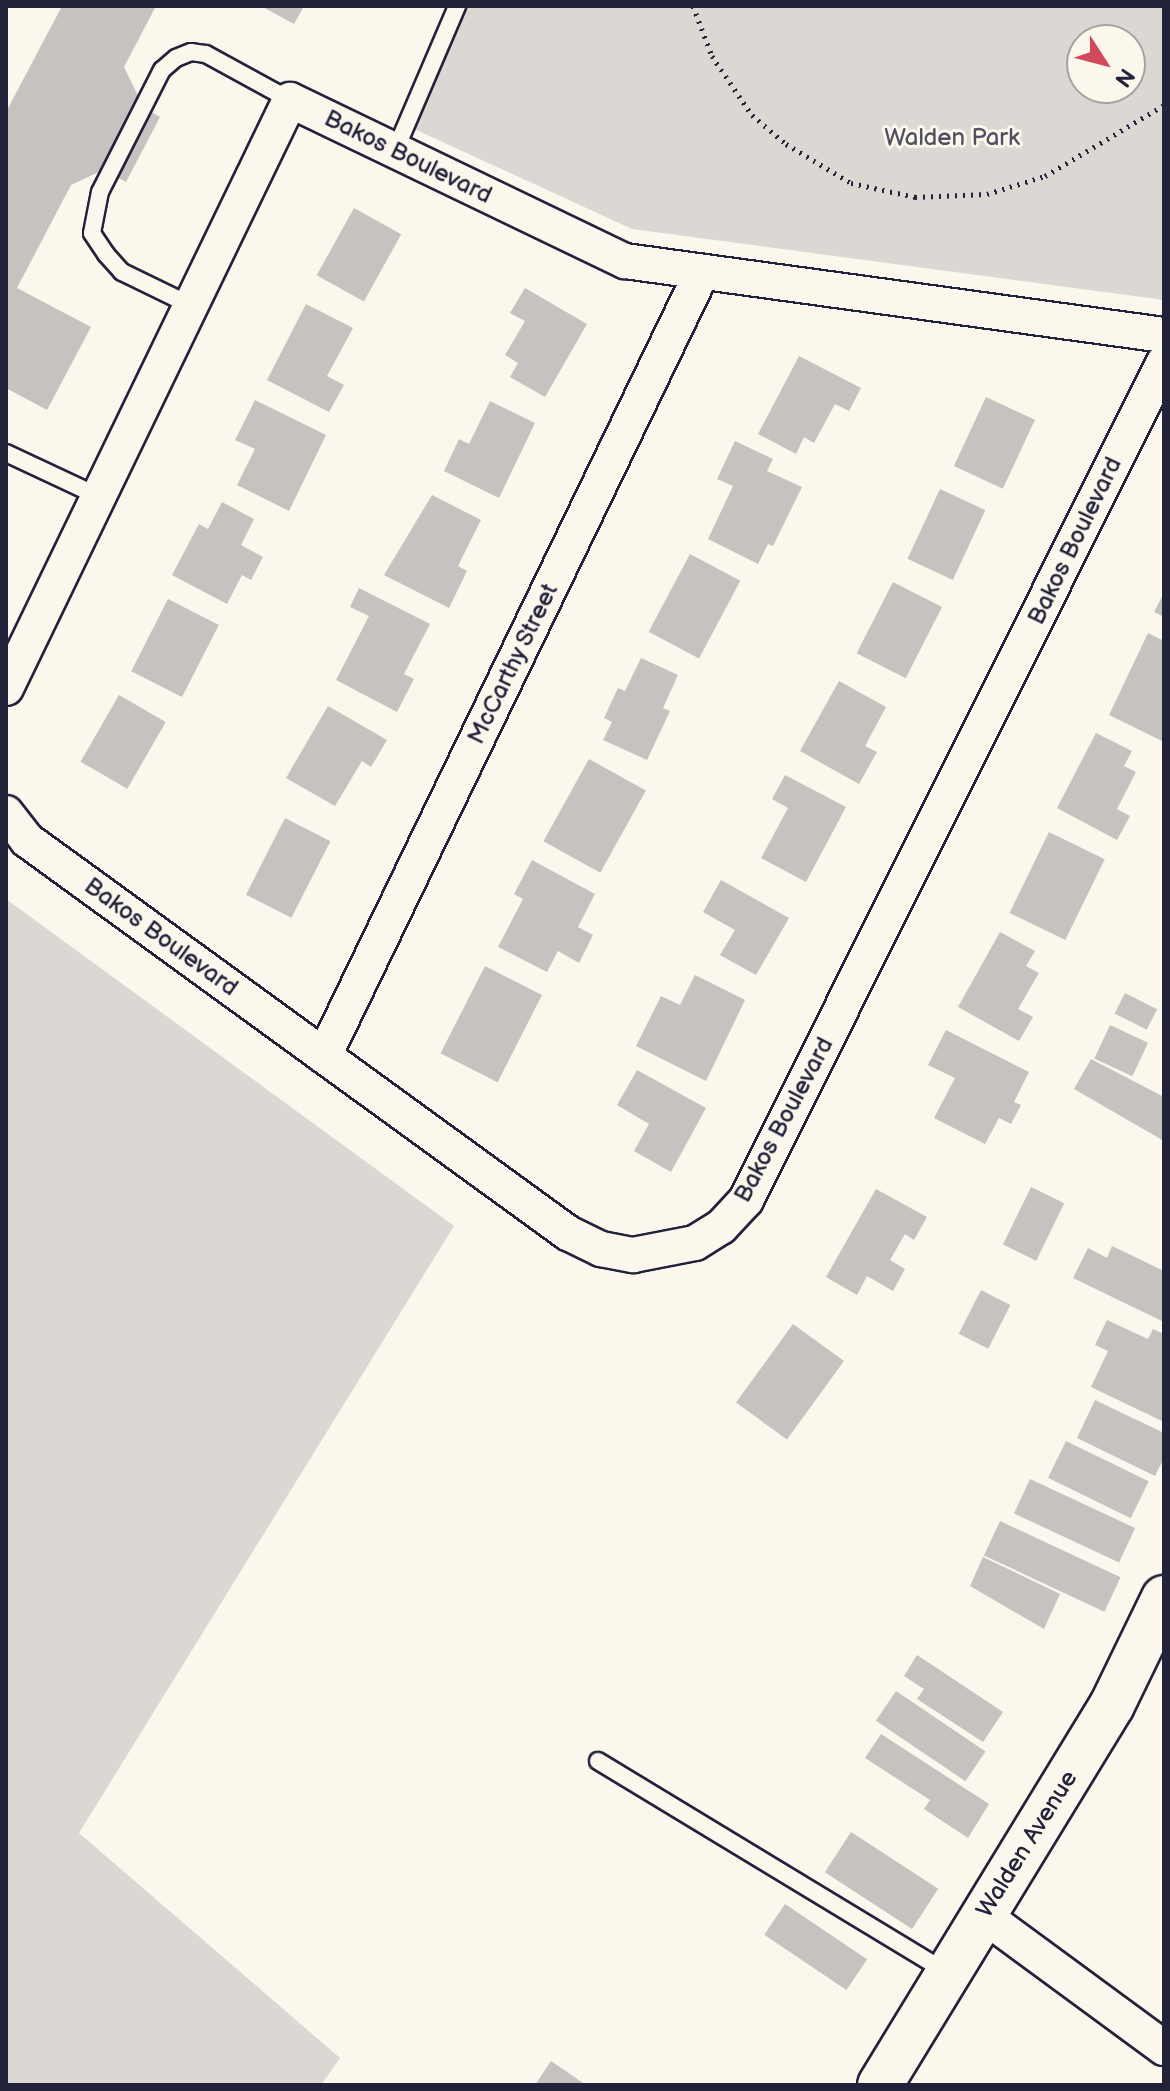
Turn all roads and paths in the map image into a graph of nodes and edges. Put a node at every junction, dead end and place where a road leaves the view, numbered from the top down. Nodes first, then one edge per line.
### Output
1 (457, 6) edge
2 (693, 6) edge
3 (290, 100) junction
4 (1164, 105) edge
5 (395, 151) junction
6 (702, 272) junction
7 (190, 305) junction
8 (1164, 335) edge
9 (1164, 362) edge
10 (6, 453) edge
11 (98, 496) junction
12 (6, 688) edge
13 (6, 813) edge
14 (324, 1056) junction
15 (1164, 1598) edge
16 (598, 1761) dead end
17 (983, 1915) junction
18 (948, 1973) junction
19 (1164, 2048) edge
20 (880, 2085) edge

1 - 5 lane
2 - 4 path
3 - 5 street, Bakos Boulevard
3 - 7 street
3 - 7 lane
5 - 6 street, Bakos Boulevard
6 - 8 street, Bakos Boulevard
6 - 14 street, McCarthy Street
7 - 11 street
9 - 14 street, Bakos Boulevard
10 - 11 lane
11 - 12 street
13 - 14 street, Bakos Boulevard
15 - 17 main road, Walden Avenue
16 - 18 lane
17 - 18 main road, Walden Avenue
17 - 19 street
18 - 20 main road, Walden Avenue

